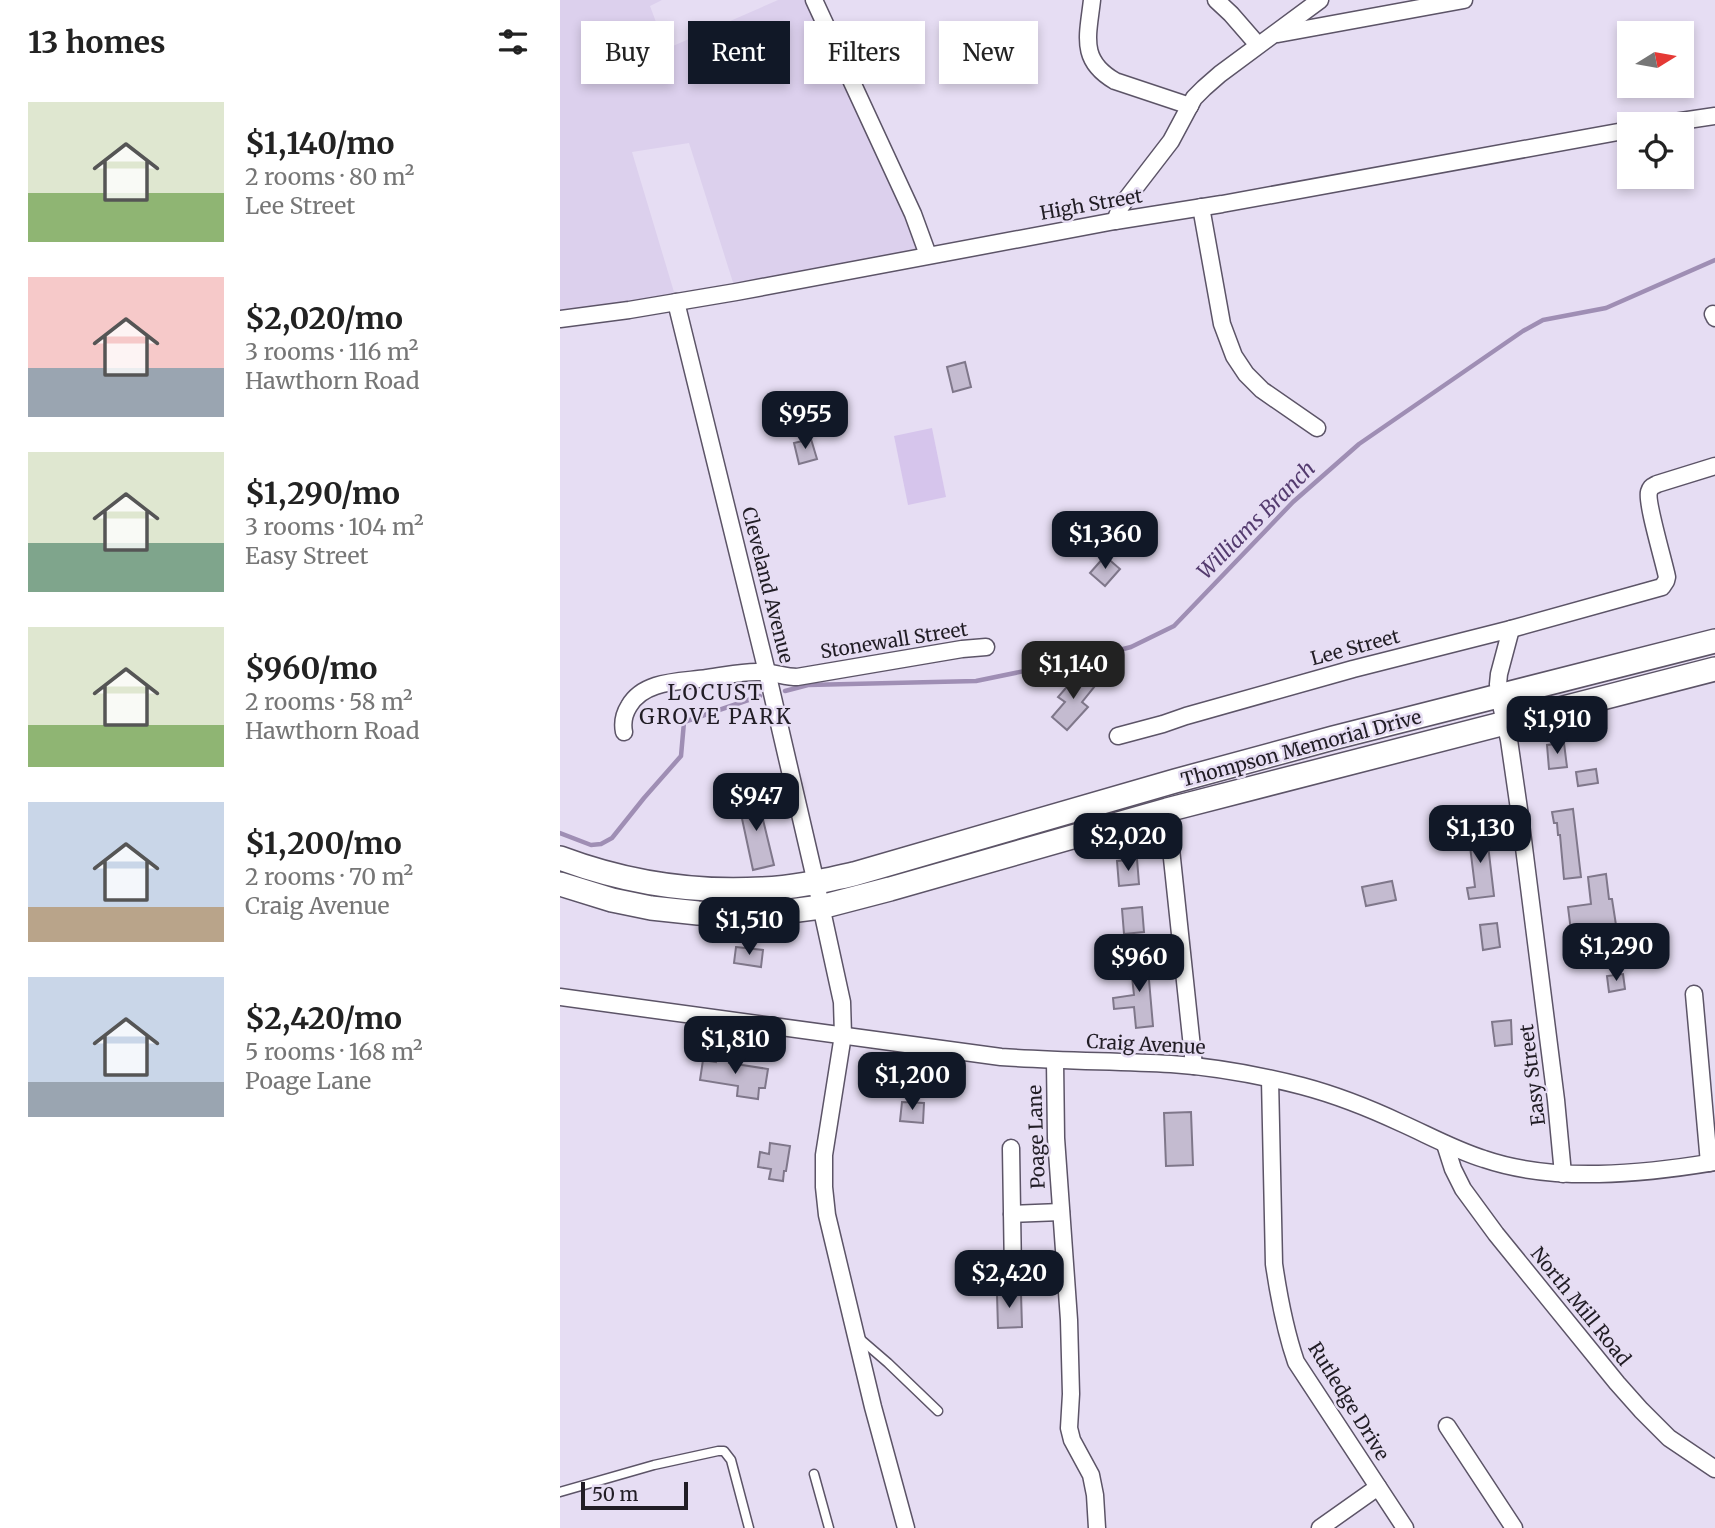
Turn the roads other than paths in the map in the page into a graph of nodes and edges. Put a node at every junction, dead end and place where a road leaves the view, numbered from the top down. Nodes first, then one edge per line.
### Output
1 (814, 0) edge
2 (1092, 0) edge
3 (1216, 0) edge
4 (1320, 0) edge
5 (1464, 0) edge
6 (1272, 35) junction
7 (1258, 45) junction
8 (1190, 106) junction
9 (1715, 116) edge
10 (1694, 119) edge
11 (1617, 132) edge
12 (1201, 207) junction
13 (1115, 221) junction
14 (928, 255) junction
15 (676, 302) junction
16 (560, 319) edge
17 (1317, 428) dead end
18 (1715, 466) edge
19 (1511, 629) junction
20 (1715, 640) edge
21 (986, 647) dead end
22 (1715, 669) edge
23 (767, 672) junction
24 (1499, 696) junction
25 (1505, 723) junction
26 (624, 732) dead end
27 (1118, 736) dead end
28 (1171, 849) dead end
29 (560, 858) edge
30 (816, 883) junction
31 (560, 884) edge
32 (821, 906) junction
33 (1694, 994) dead end
34 (560, 997) edge
35 (843, 1035) junction
36 (1055, 1061) junction
37 (1194, 1066) junction
38 (1269, 1079) junction
39 (1445, 1144) junction
40 (1012, 1148) dead end
41 (1712, 1163) edge
42 (1563, 1174) junction
43 (1061, 1212) junction
44 (1012, 1214) junction
45 (1013, 1274) dead end
46 (854, 1334) junction
47 (938, 1410) dead end
48 (1447, 1426) dead end
49 (1715, 1469) edge
50 (814, 1474) dead end
51 (1378, 1487) junction
52 (560, 1492) edge
53 (750, 1528) edge
54 (829, 1528) edge
55 (906, 1528) edge
56 (1097, 1528) edge
57 (1320, 1528) edge
58 (1405, 1528) edge
59 (1514, 1528) edge

1 - 14 street
2 - 8 street
3 - 7 street
4 - 6 street
5 - 6 street
6 - 7 street
7 - 8 street
8 - 13 street
9 - 10 street
11 - 12 street, High Street
12 - 13 street, High Street
12 - 17 street
13 - 14 street, High Street
14 - 15 street, High Street
15 - 16 street, High Street
15 - 23 street, Cleveland Avenue
18 - 19 street, Lee Street
19 - 24 street
19 - 27 street, Lee Street
20 - 24 main road, Thompson Memorial Drive
21 - 23 street, Stonewall Street
22 - 25 main road, Thompson Memorial Drive
23 - 26 street, Stonewall Street
23 - 30 street, Cleveland Avenue
24 - 25 street
24 - 30 main road, Thompson Memorial Drive
25 - 32 main road, Thompson Memorial Drive
25 - 42 street, Easy Street
28 - 37 street
29 - 30 main road, Thompson Memorial Drive
30 - 32 street, Cleveland Avenue
31 - 32 main road, Thompson Memorial Drive
32 - 35 street, Cleveland Avenue
33 - 41 street
34 - 35 street, Craig Avenue
35 - 36 street, Craig Avenue
35 - 46 street, Cleveland Avenue
36 - 37 street, Craig Avenue
36 - 43 street, Poage Lane
37 - 38 street, Craig Avenue
38 - 39 street, Craig Avenue
38 - 51 street, Rutledge Drive
39 - 42 street, Craig Avenue
39 - 49 street, North Mill Road
40 - 44 street
41 - 42 street, Craig Avenue
43 - 44 street
43 - 56 street, Poage Lane
44 - 45 street
46 - 47 lane
46 - 55 street, Cleveland Avenue
48 - 59 street
50 - 54 lane
51 - 57 street
51 - 58 street, Rutledge Drive
52 - 53 lane

